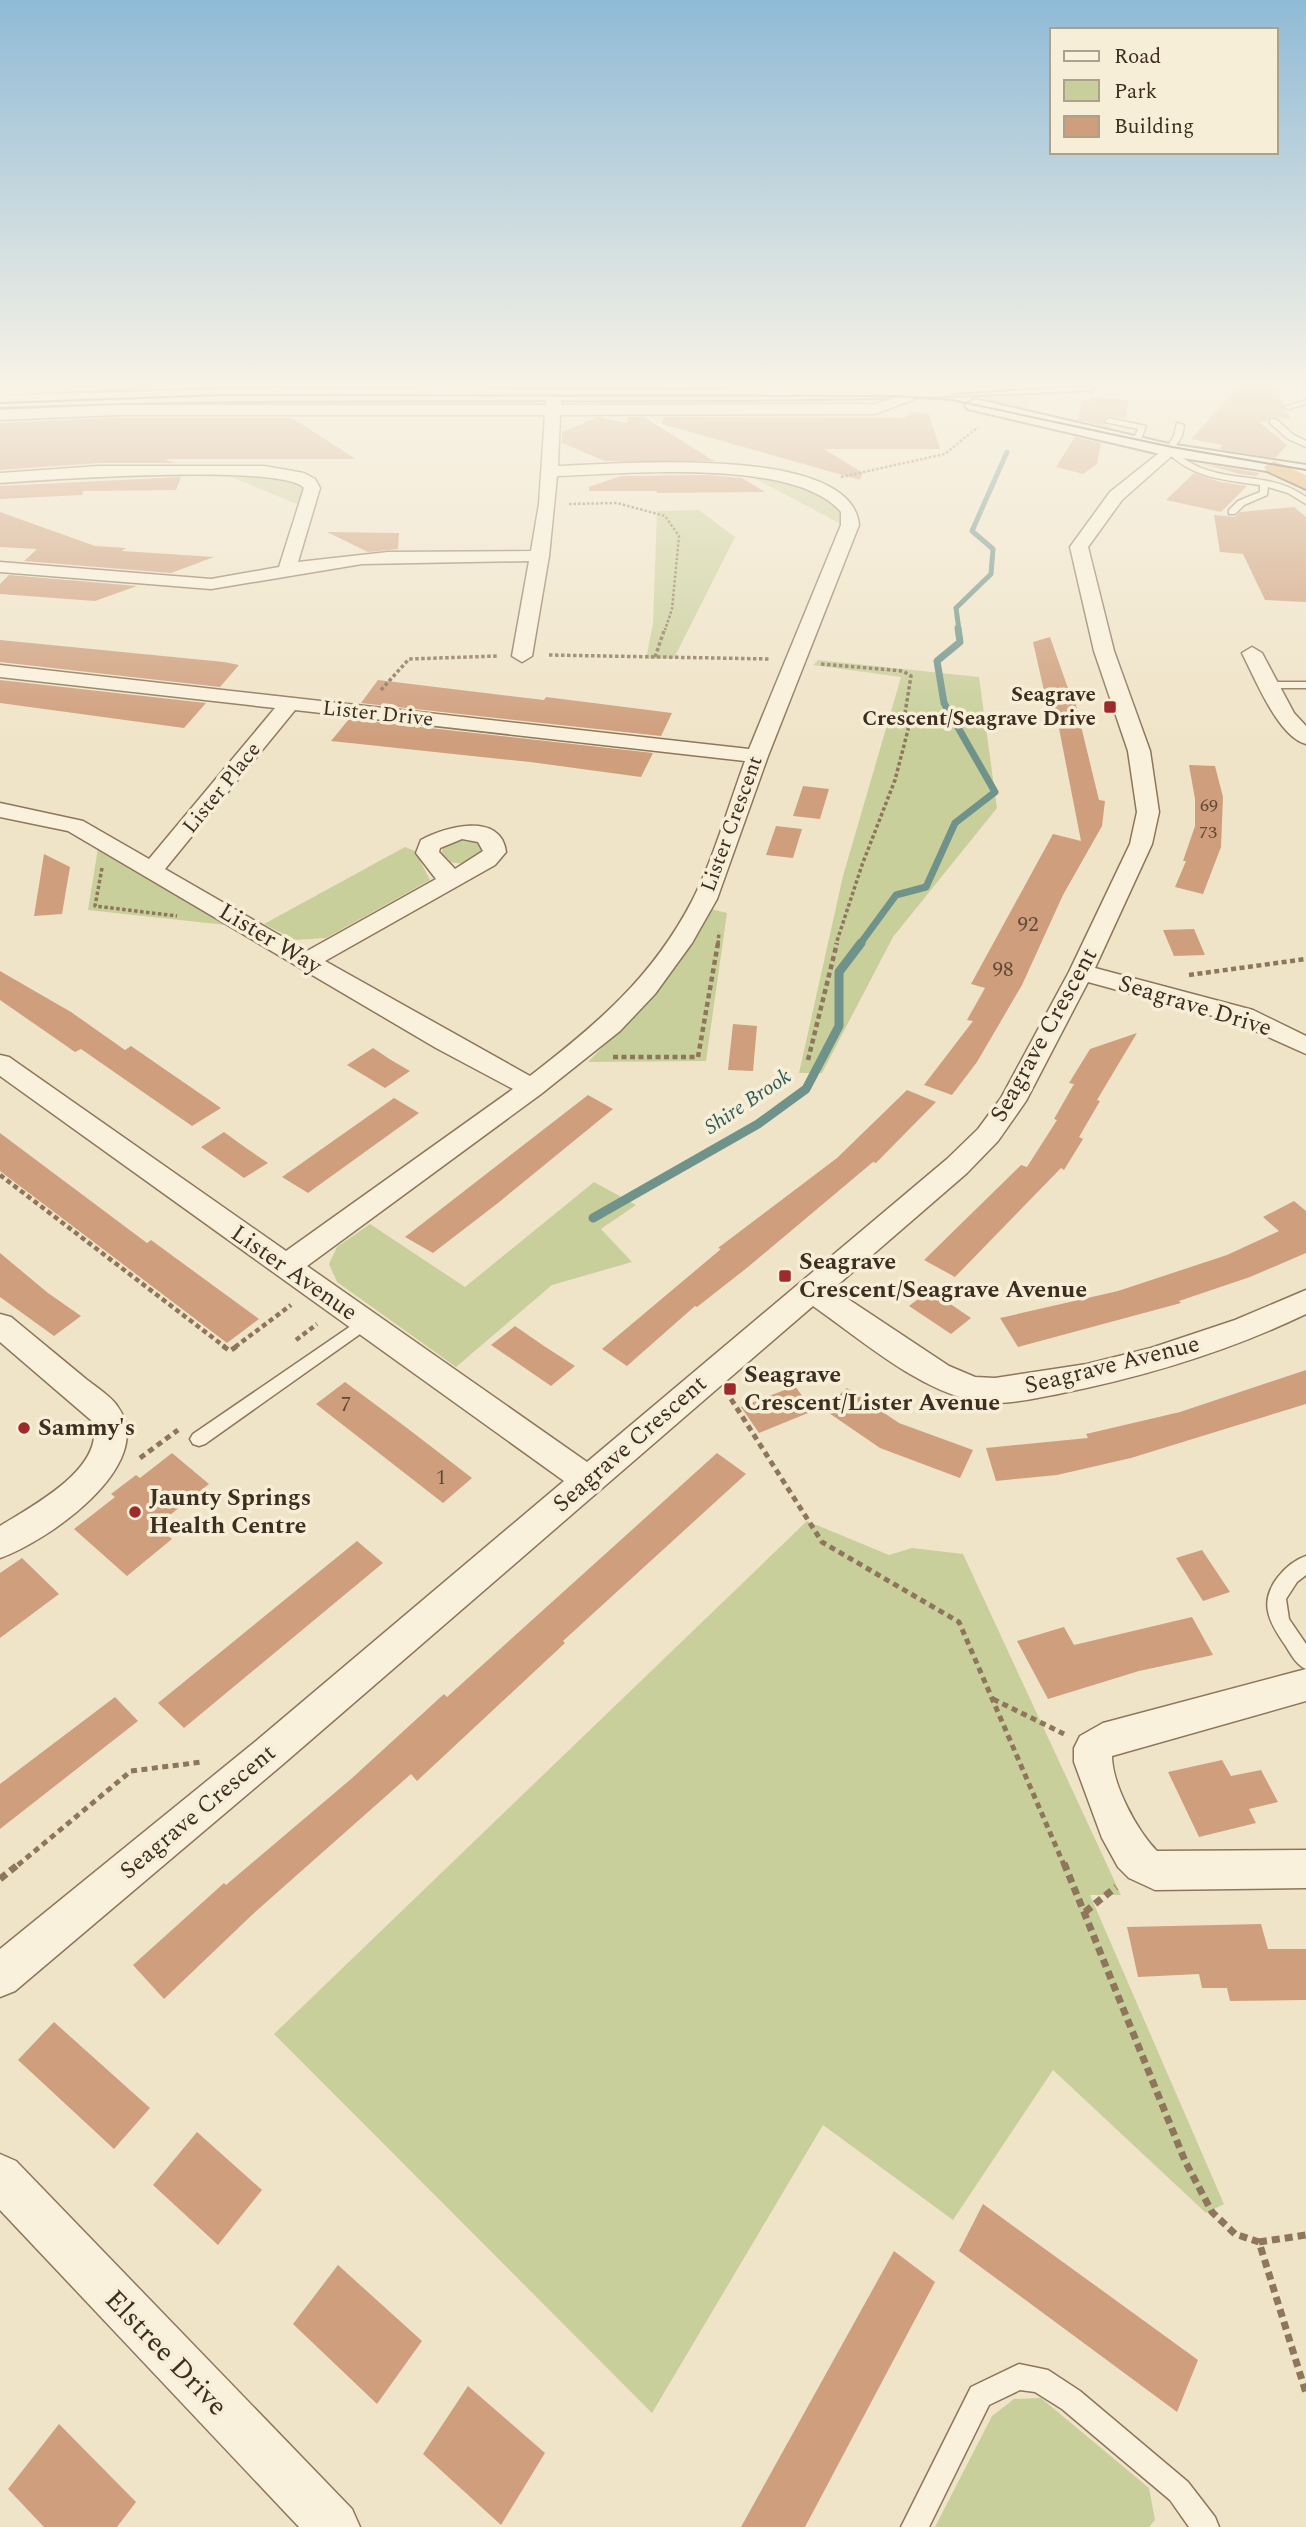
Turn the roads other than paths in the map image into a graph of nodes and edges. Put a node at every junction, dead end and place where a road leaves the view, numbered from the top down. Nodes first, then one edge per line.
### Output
1 (308, 502) edge
2 (548, 502) edge
3 (841, 502) edge
4 (1112, 502) edge
5 (1243, 502) edge
6 (1232, 512) dead end
7 (540, 556) junction
8 (0, 567) edge
9 (287, 570) junction
10 (1252, 653) dead end
11 (522, 656) road end
12 (0, 671) edge
13 (1267, 685) junction
14 (1306, 685) edge
15 (289, 704) junction
16 (1306, 738) edge
17 (757, 755) junction
18 (0, 810) edge
19 (153, 869) junction
20 (449, 882) dead end
21 (307, 961) junction
22 (1081, 972) junction
23 (1306, 1046) edge
24 (0, 1063) edge
25 (532, 1088) junction
26 (284, 1267) junction
27 (813, 1290) junction
28 (1306, 1301) edge
29 (364, 1323) junction
30 (0, 1325) edge
31 (199, 1439) dead end
32 (589, 1481) junction
33 (0, 1544) edge
34 (1306, 1564) edge
35 (1306, 1660) edge
36 (1306, 1685) edge
37 (1306, 1869) edge
38 (0, 1976) edge
39 (0, 2177) edge
40 (334, 2527) edge
41 (915, 2527) edge
42 (1205, 2527) edge

1 - 9 street
2 - 7 street
3 - 17 street, Lister Crescent
4 - 22 street, Seagrave Crescent
5 - 6 lane
7 - 9 street
7 - 11 street
8 - 9 street
10 - 13 street
12 - 15 street, Lister Drive
13 - 14 lane
13 - 16 street
15 - 17 street, Lister Drive
15 - 19 street, Lister Place
17 - 25 street, Lister Crescent
18 - 19 street, Lister Way
19 - 21 street, Lister Way
20 - 21 street
21 - 25 street, Lister Way
22 - 23 street, Seagrave Drive
22 - 27 street, Seagrave Crescent
24 - 26 street, Lister Avenue
25 - 26 street, Lister Crescent
26 - 29 street, Lister Avenue
27 - 28 street, Seagrave Avenue
27 - 32 street, Seagrave Crescent
29 - 31 lane
29 - 32 street, Lister Avenue
30 - 33 street
32 - 38 street, Seagrave Crescent
34 - 35 lane
36 - 37 street
39 - 40 street, Elstree Drive
41 - 42 lane

